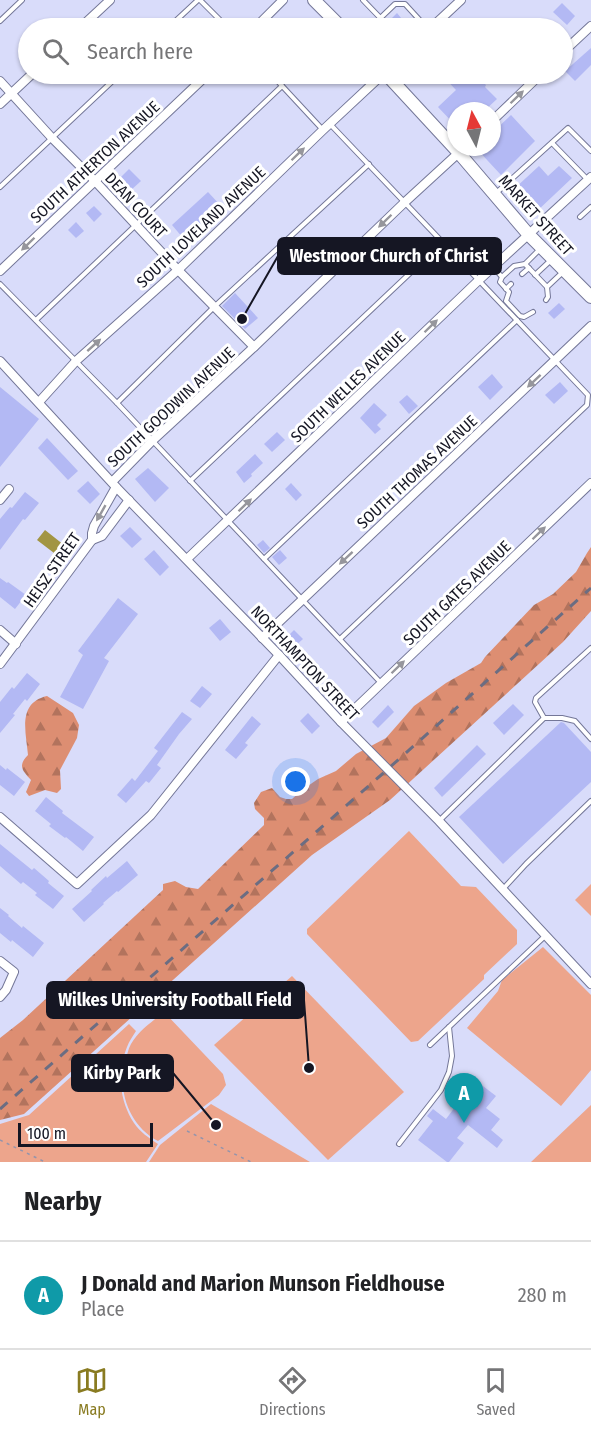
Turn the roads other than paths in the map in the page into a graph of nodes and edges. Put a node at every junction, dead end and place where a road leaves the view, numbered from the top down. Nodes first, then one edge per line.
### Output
1 (22, 0) edge
2 (110, 0) edge
3 (199, 0) edge
4 (283, 0) edge
5 (314, 0) edge
6 (363, 0) edge
7 (461, 0) edge
8 (91, 18) edge
9 (179, 18) edge
10 (218, 18) edge
11 (265, 18) edge
12 (332, 18) edge
13 (380, 18) joint
14 (419, 18) edge
15 (440, 18) edge
16 (0, 21) edge
17 (591, 26) edge
18 (573, 43) edge
19 (0, 81) edge
20 (21, 84) edge
21 (109, 84) edge
22 (197, 84) edge
23 (373, 84) edge
24 (394, 84) edge
25 (531, 84) edge
26 (282, 86) joint
27 (11, 93) junction
28 (0, 104) edge
29 (501, 113) edge
30 (330, 124) junction
31 (323, 130) junction
32 (447, 135) edge
33 (52, 138) junction
34 (552, 143) junction
35 (591, 151) edge
36 (455, 156) edge
37 (466, 156) edge
38 (369, 164) junction
39 (590, 178) edge
40 (95, 181) junction
41 (0, 187) edge
42 (495, 195) junction
43 (405, 202) junction
44 (591, 207) edge
45 (580, 217) dead end
46 (137, 225) junction
47 (529, 235) junction
48 (443, 242) junction
49 (542, 248) junction
50 (552, 258) junction
51 (527, 266) junction
52 (493, 268) junction
53 (178, 270) junction
54 (0, 271) edge
55 (565, 271) junction
56 (522, 274) dead end
57 (535, 275) junction
58 (502, 277) junction
59 (479, 280) junction
60 (0, 284) edge
61 (511, 285) dead end
62 (547, 287) junction
63 (506, 289) junction
64 (591, 297) edge
65 (546, 300) dead end
66 (214, 307) junction
67 (533, 312) dead end
68 (36, 320) junction
69 (517, 320) junction
70 (591, 326) edge
71 (254, 347) junction
72 (0, 361) edge
73 (76, 361) junction
74 (556, 361) junction
75 (39, 402) junction
76 (117, 403) junction
77 (589, 407) edge
78 (152, 441) junction
79 (190, 481) junction
80 (591, 483) edge
81 (114, 485) junction
82 (9, 489) dead end
83 (0, 500) edge
84 (129, 500) junction
85 (228, 521) junction
86 (92, 540) junction
87 (264, 559) junction
88 (187, 560) junction
89 (302, 599) junction
90 (0, 630) edge
91 (262, 638) junction
92 (340, 639) junction
93 (16, 644) junction
94 (591, 648) edge
95 (279, 655) junction
96 (0, 664) edge
97 (382, 683) junction
98 (544, 718) junction
99 (341, 722) junction
100 (591, 739) edge
101 (591, 801) edge
102 (0, 817) edge
103 (439, 821) junction
104 (503, 889) junction
105 (545, 935) junction
106 (0, 961) edge
107 (591, 984) edge
108 (0, 997) edge
109 (448, 1026) junction
110 (430, 1045) dead end
111 (399, 1143) dead end

1 - 16 lane
2 - 8 street
3 - 9 lane
3 - 10 lane
4 - 11 street
5 - 12 main road
6 - 13 lane
7 - 15 street
13 - 14 lane
17 - 18 street
19 - 27 street, DEAN COURT
20 - 27 street
21 - 33 lane
22 - 40 street, SOUTH ATHERTON AVENUE
23 - 30 street, SOUTH LOVELAND AVENUE
24 - 32 main road, MARKET STREET
29 -> 25 street
26 - 31 lane
26 - 46 lane
27 - 28 street
27 - 33 street, DEAN COURT
30 - 31 street, SOUTH LOVELAND AVENUE
30 - 38 lane
53 -> 31 street, SOUTH LOVELAND AVENUE
33 - 40 street, DEAN COURT
33 - 41 lane
34 - 35 lane
34 - 39 lane
34 - 42 lane
36 - 43 street, SOUTH GOODWIN AVENUE
37 - 42 main road, MARKET STREET
38 - 43 lane
38 - 66 lane
39 - 47 street, SOUTH WELLES AVENUE
40 - 46 street, DEAN COURT
40 -> 54 street, SOUTH ATHERTON AVENUE
42 - 47 main road, MARKET STREET
43 - 48 lane
43 -> 71 street, SOUTH GOODWIN AVENUE
44 - 45 lane
46 - 53 street, DEAN COURT
46 - 68 lane
47 - 49 main road, MARKET STREET
47 - 52 street, SOUTH WELLES AVENUE
48 - 59 lane
48 - 79 lane
49 - 50 main road, MARKET STREET
49 - 51 lane
50 - 55 main road, MARKET STREET
50 - 57 lane
51 - 56 lane
51 - 57 lane
51 - 58 lane
52 - 58 lane
52 - 59 street, SOUTH WELLES AVENUE
53 - 66 street, DEAN COURT
73 -> 53 street, SOUTH LOVELAND AVENUE
55 - 62 lane
55 - 64 main road, MARKET STREET
57 - 62 lane
58 - 63 lane
59 - 69 lane
85 -> 59 street, SOUTH WELLES AVENUE
60 - 68 lane
61 - 63 lane
62 - 65 lane
63 - 67 lane
66 - 71 street, DEAN COURT
66 - 76 lane
68 - 73 lane
69 - 74 lane
69 - 87 lane
70 - 74 street, SOUTH THOMAS AVENUE
71 - 78 street, SOUTH GOODWIN AVENUE
72 - 75 street, NORTHAMPTON STREET
73 - 75 street, SOUTH LOVELAND AVENUE
73 - 76 lane
74 - 77 lane
74 -> 89 street, SOUTH THOMAS AVENUE
75 - 81 street, NORTHAMPTON STREET
76 - 78 lane
77 - 92 lane
78 - 79 lane
78 - 81 street, SOUTH GOODWIN AVENUE
79 - 85 lane
97 -> 80 street, SOUTH GATES AVENUE
81 - 84 street, NORTHAMPTON STREET
81 -> 86 street, HEISZ STREET
82 - 83 street
84 - 86 street
84 - 88 street, NORTHAMPTON STREET
85 - 87 lane
85 - 88 street, SOUTH WELLES AVENUE
86 - 93 street, HEISZ STREET
87 - 89 lane
88 - 91 street, NORTHAMPTON STREET
89 - 91 street, SOUTH THOMAS AVENUE
89 - 92 lane
90 - 93 street
91 - 95 street, NORTHAMPTON STREET
92 - 97 lane
93 - 96 street, HEISZ STREET
94 - 98 lane
95 - 99 street, NORTHAMPTON STREET
95 - 102 street
97 - 99 street, SOUTH GATES AVENUE
98 - 100 lane
98 - 103 lane
99 - 103 street, NORTHAMPTON STREET
101 - 104 lane
103 - 104 street, NORTHAMPTON STREET
104 - 105 street, NORTHAMPTON STREET
105 - 107 street, NORTHAMPTON STREET
105 - 109 lane
106 - 108 street
109 - 110 lane
109 - 111 lane

